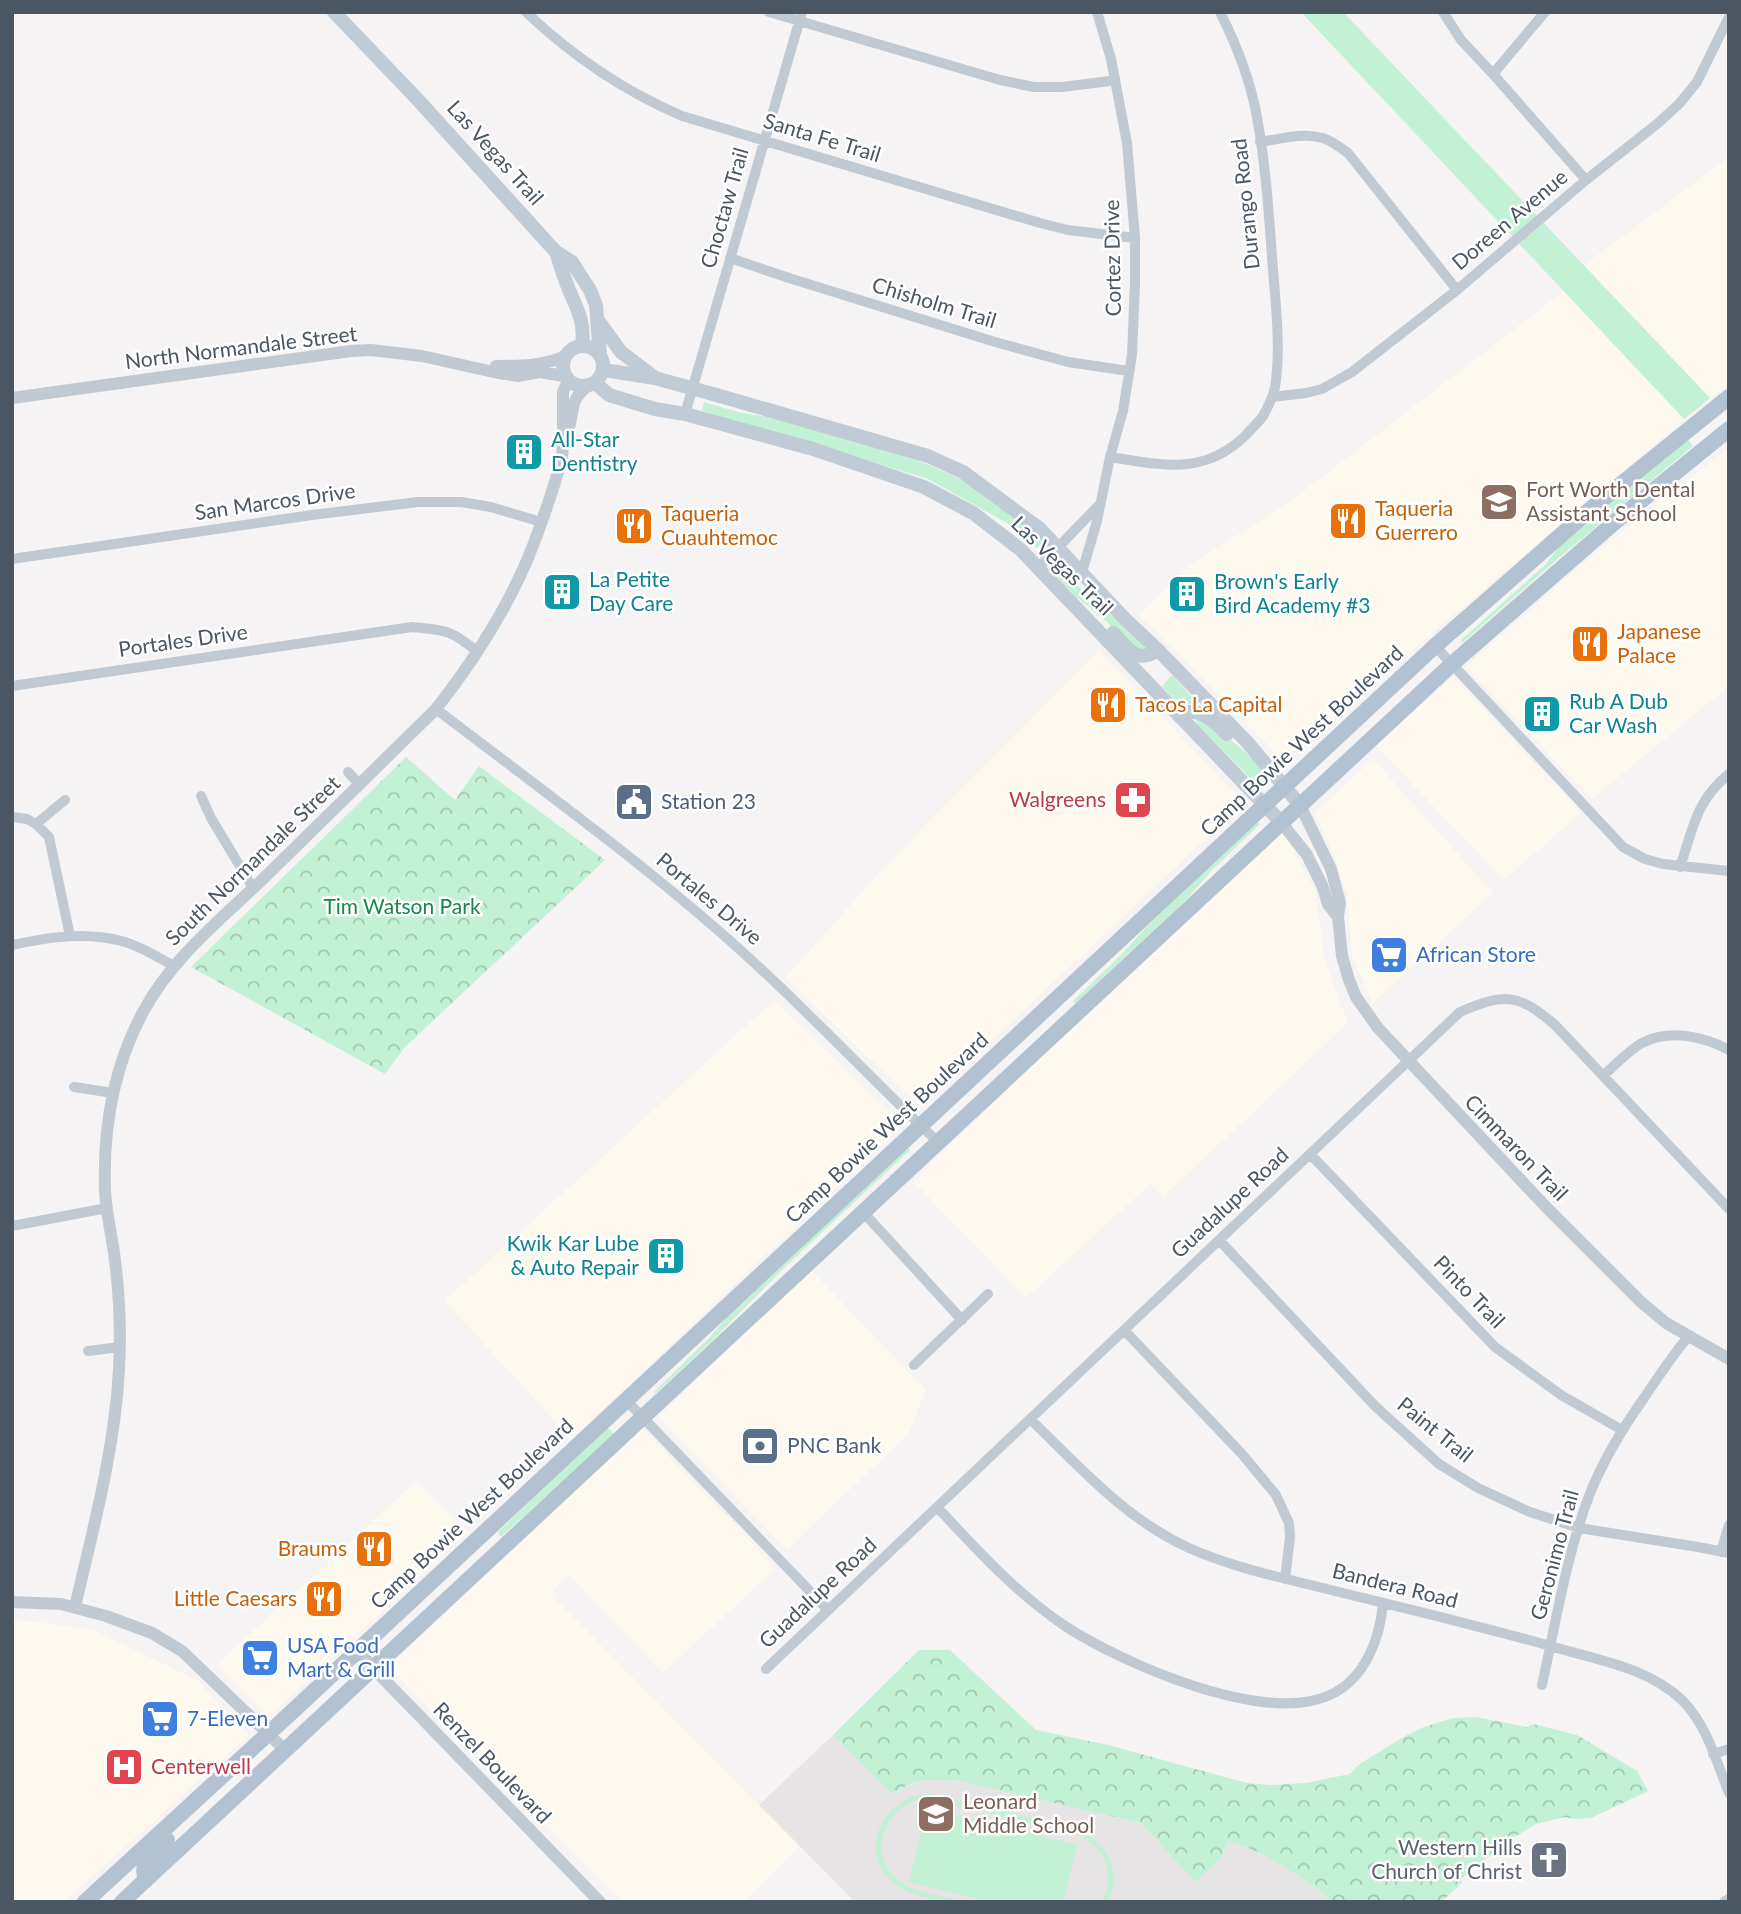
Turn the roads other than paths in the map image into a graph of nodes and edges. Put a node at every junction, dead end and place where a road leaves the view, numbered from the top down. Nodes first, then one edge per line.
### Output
1 (334, 12) edge
2 (526, 12) edge
3 (769, 12) edge
4 (1097, 12) edge
5 (1220, 12) edge
6 (1443, 12) edge
7 (1545, 12) edge
8 (801, 17) edge
9 (1729, 18) edge
10 (1493, 74) junction
11 (1115, 78) junction
12 (765, 141) junction
13 (1260, 142) junction
14 (1586, 180) junction
15 (1135, 238) junction
16 (556, 252) junction
17 (730, 258) junction
18 (1457, 290) junction
19 (599, 322) junction
20 (582, 345) junction
21 (567, 355) junction
22 (601, 360) junction
23 (475, 366) junction
24 (1129, 371) junction
25 (655, 378) junction
26 (566, 379) junction
27 (591, 385) junction
28 (691, 389) junction
29 (1272, 397) junction
30 (12, 398) edge
31 (1729, 399) edge
32 (684, 414) junction
33 (1729, 429) edge
34 (564, 438) junction
35 (1705, 448) junction
36 (1111, 457) junction
37 (1100, 504) junction
38 (541, 522) junction
39 (1059, 549) junction
40 (12, 559) edge
41 (1038, 568) junction
42 (1082, 572) junction
43 (1091, 623) junction
44 (1435, 646) junction
45 (1158, 650) junction
46 (478, 652) junction
47 (1452, 664) junction
48 (12, 686) edge
49 (436, 709) junction
50 (1179, 716) junction
51 (1247, 742) junction
52 (348, 772) dead end
53 (1729, 774) edge
54 (360, 785) junction
55 (1284, 786) junction
56 (201, 796) dead end
57 (65, 800) dead end
58 (1265, 804) junction
59 (1300, 804) junction
60 (12, 817) edge
61 (1281, 822) junction
62 (36, 824) junction
63 (1680, 867) junction
64 (1729, 871) edge
65 (253, 888) junction
66 (1338, 917) junction
67 (70, 936) junction
68 (12, 945) edge
69 (174, 966) junction
70 (1052, 1003) junction
71 (1069, 1019) junction
72 (1729, 1050) edge
73 (1408, 1061) junction
74 (1603, 1076) junction
75 (74, 1087) dead end
76 (113, 1093) junction
77 (920, 1125) junction
78 (938, 1142) junction
79 (1310, 1154) junction
80 (107, 1208) junction
81 (1729, 1209) edge
82 (863, 1212) junction
83 (12, 1226) edge
84 (1219, 1240) junction
85 (988, 1294) dead end
86 (961, 1320) junction
87 (1124, 1330) junction
88 (1688, 1337) junction
89 (120, 1348) junction
90 (88, 1351) dead end
91 (1729, 1359) edge
92 (914, 1365) dead end
93 (626, 1399) junction
94 (643, 1417) junction
95 (1030, 1419) junction
96 (1622, 1430) junction
97 (937, 1507) junction
98 (1729, 1525) edge
99 (1579, 1528) junction
100 (467, 1548) junction
101 (1725, 1553) edge
102 (484, 1566) junction
103 (1285, 1578) junction
104 (12, 1602) edge
105 (1383, 1603) junction
106 (75, 1607) junction
107 (828, 1610) junction
108 (1550, 1646) junction
109 (358, 1650) junction
110 (374, 1669) junction
111 (766, 1669) dead end
112 (1542, 1685) dead end
113 (268, 1733) junction
114 (1729, 1749) edge
115 (285, 1750) junction
116 (1713, 1754) junction
117 (1729, 1793) edge
118 (182, 1812) junction
119 (146, 1880) junction
120 (85, 1902) edge
121 (122, 1902) edge
122 (600, 1902) edge

1 - 16 main road, Las Vegas Trail
2 - 12 street, Santa Fe Trail
3 - 8 street
4 - 11 street, Cortez Drive
5 - 13 street, Durango Road
6 - 10 street
7 - 10 street
8 - 11 street
8 - 12 street, Choctaw Trail
9 - 14 street, Doreen Avenue
10 - 14 street
11 - 15 street, Cortez Drive
12 - 15 street, Santa Fe Trail
12 - 17 street, Choctaw Trail
13 - 18 street
13 - 29 street, Durango Road
14 - 18 street, Doreen Avenue
15 - 24 street, Cortez Drive
16 - 19 main road
16 - 20 main road, Las Vegas Trail
17 - 24 street, Chisholm Trail
17 - 28 street, Choctaw Trail
18 - 29 street, Doreen Avenue
19 - 22 main road
19 - 25 main road
20 - 21 main road
20 - 22 main road
21 - 23 street, North Normandale Street
21 - 26 main road
22 - 25 main road
22 - 27 main road
23 - 26 street, North Normandale Street
23 - 30 street, North Normandale Street
24 - 36 street, Cortez Drive
25 - 28 main road, Las Vegas Trail
26 - 27 main road
26 - 34 street, South Normandale Street
27 - 32 main road, Las Vegas Trail
27 - 34 street, South Normandale Street
28 - 32 street, Choctaw Trail
28 - 39 main road, Las Vegas Trail
29 - 36 street
31 - 35 main road
31 - 44 main road, Camp Bowie West Boulevard
32 - 41 main road, Las Vegas Trail
33 - 35 main road
34 - 38 street, South Normandale Street
35 - 47 main road
36 - 37 street, Cortez Drive
37 - 39 street, Cortez Drive
37 - 42 street, Cortez Drive
38 - 40 street, San Marcos Drive
38 - 46 street, South Normandale Street
39 - 41 street, Cortez Drive
39 - 42 main road, Las Vegas Trail
41 - 43 main road, Las Vegas Trail
42 - 45 main road, Las Vegas Trail
43 - 45 main road
43 - 50 main road, Las Vegas Trail
44 - 47 street
44 - 55 main road, Camp Bowie West Boulevard
45 - 51 main road, Las Vegas Trail
46 - 48 street, Portales Drive
46 - 49 street, South Normandale Street
47 - 59 main road
47 - 63 street
49 - 54 street, South Normandale Street
49 - 77 street, Portales Drive
50 - 51 main road
50 - 58 main road, Las Vegas Trail
51 - 55 main road, Las Vegas Trail
52 - 54 street
53 - 63 street
54 - 65 street, South Normandale Street
55 - 58 main road, Camp Bowie West Boulevard
55 - 59 main road, Las Vegas Trail
56 - 65 street
57 - 62 street
58 - 61 main road, Las Vegas Trail
58 - 70 main road, Camp Bowie West Boulevard
59 - 61 main road
59 - 66 street, Cimmaron Trail
60 - 62 street
61 - 66 street, Cimmaron Trail
61 - 71 main road
62 - 67 street
63 - 64 street
65 - 69 street, South Normandale Street
66 - 73 street, Cimmaron Trail
67 - 68 street
67 - 69 street
69 - 76 street, South Normandale Street
70 - 71 main road
70 - 77 main road, Camp Bowie West Boulevard
71 - 78 main road
72 - 74 street
73 - 74 street, Guadalupe Road
73 - 79 street, Guadalupe Road
73 - 88 street, Cimmaron Trail
74 - 81 street, Guadalupe Road
75 - 76 street
76 - 80 street, South Normandale Street
77 - 78 street, Portales Drive
77 - 93 main road, Camp Bowie West Boulevard
78 - 82 main road
79 - 84 street, Guadalupe Road
79 - 96 street, Pinto Trail
80 - 83 street
80 - 89 street, South Normandale Street
82 - 86 street
82 - 94 main road
84 - 87 street, Guadalupe Road
84 - 99 street, Paint Trail
85 - 86 street
86 - 92 street
87 - 95 street, Guadalupe Road
87 - 103 street
88 - 91 street, Cimmaron Trail
88 - 96 street, Geronimo Trail
89 - 90 street
89 - 106 street, South Normandale Street
93 - 94 street
93 - 100 main road, Camp Bowie West Boulevard
94 - 102 main road
94 - 107 street
95 - 97 street, Guadalupe Road
95 - 103 street, Bandera Road
96 - 99 street, Geronimo Trail
97 - 105 street
97 - 107 street, Guadalupe Road
98 - 101 street
99 - 101 street, Paint Trail
99 - 108 street, Geronimo Trail
100 - 102 main road
100 - 109 main road, Camp Bowie West Boulevard
102 - 110 main road
103 - 105 street, Bandera Road
104 - 106 street
105 - 108 street, Bandera Road
106 - 113 street
107 - 111 street, Guadalupe Road
108 - 112 street, Geronimo Trail
108 - 116 street, Bandera Road
109 - 110 street, Renzel Boulevard
109 - 113 main road, Camp Bowie West Boulevard
110 - 115 main road
110 - 122 street, Renzel Boulevard
113 - 115 street
113 - 118 main road, Camp Bowie West Boulevard
114 - 116 street
115 - 119 main road
116 - 117 street, Bandera Road
118 - 119 main road
118 - 120 main road, Camp Bowie West Boulevard
119 - 121 main road

